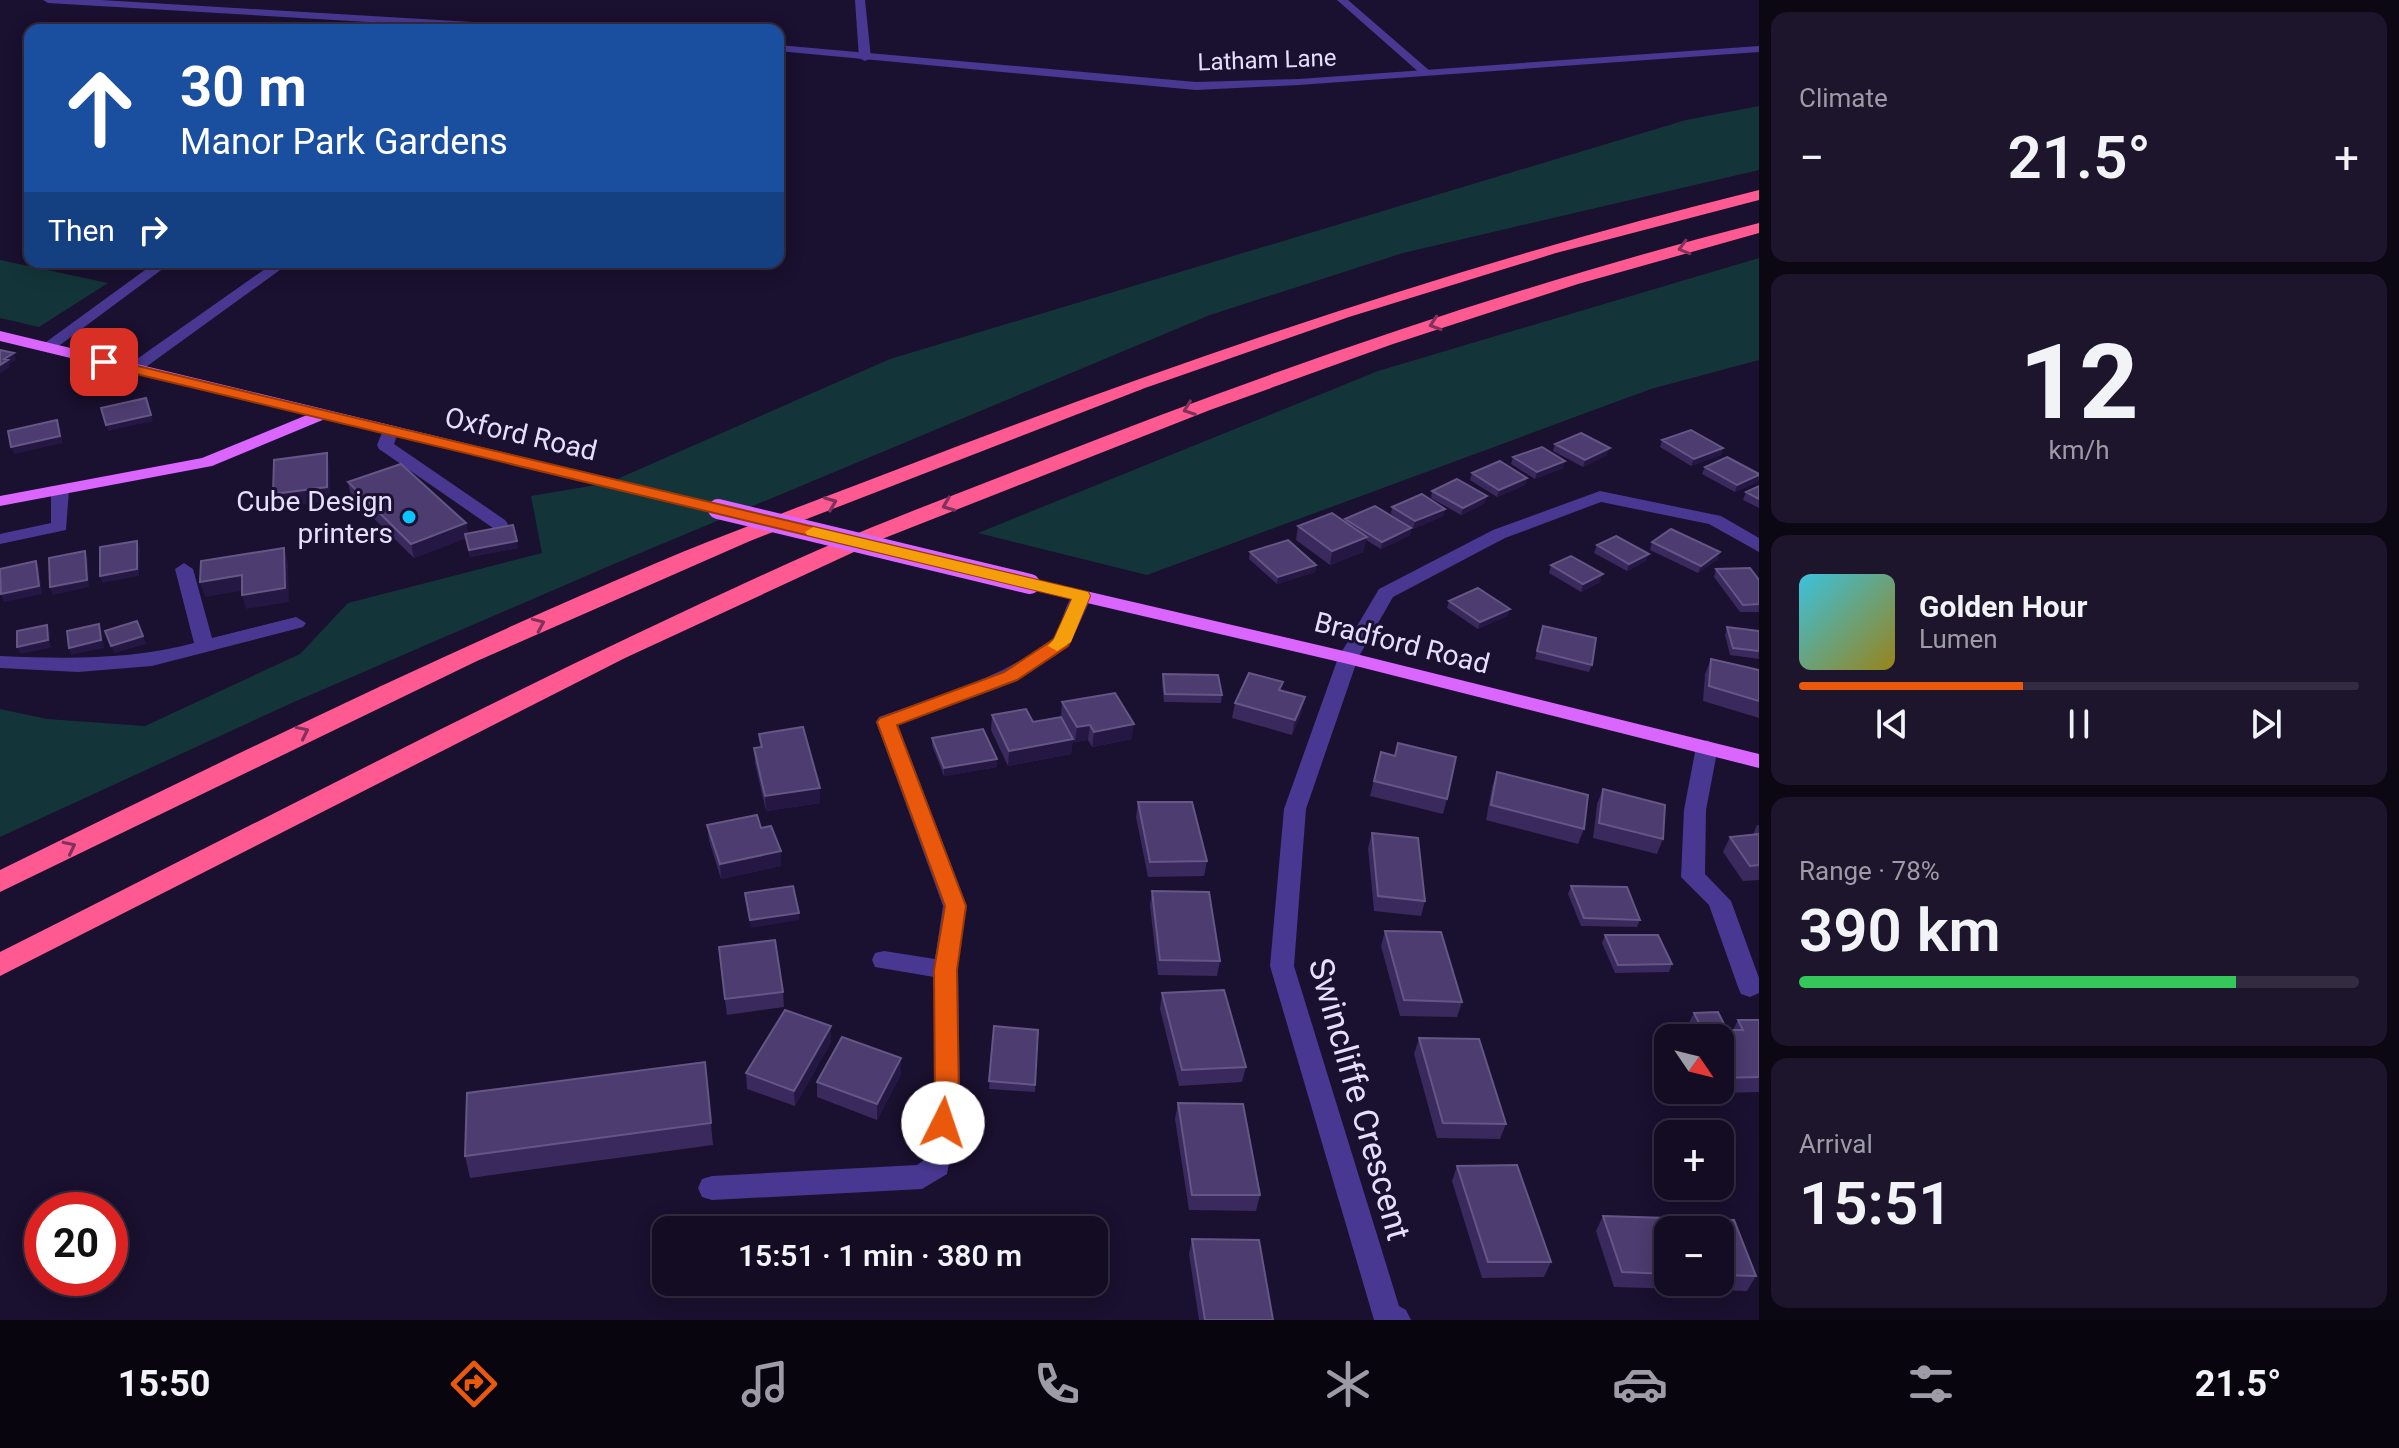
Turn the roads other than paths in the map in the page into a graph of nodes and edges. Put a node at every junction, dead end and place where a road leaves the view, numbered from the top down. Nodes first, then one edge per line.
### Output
1 (48, 0) edge
2 (860, 0) edge
3 (1342, 0) edge
4 (395, 19) junction
5 (390, 24) edge
6 (469, 24) edge
7 (784, 49) edge
8 (1759, 49) edge
9 (865, 58) junction
10 (1426, 73) junction
11 (1759, 195) edge
12 (1759, 228) edge
13 (157, 268) edge
14 (276, 268) edge
15 (0, 336) edge
16 (47, 348) junction
17 (133, 369) junction
18 (319, 416) junction
19 (390, 432) junction
20 (60, 490) junction
21 (0, 501) edge
22 (499, 524) edge
23 (0, 539) edge
24 (1759, 546) edge
25 (184, 569) dead end
26 (1030, 584) joint
27 (1082, 596) junction
28 (296, 623) dead end
29 (205, 647) junction
30 (1348, 658) junction
31 (0, 662) edge
32 (1707, 747) junction
33 (1759, 761) edge
34 (0, 882) edge
35 (884, 960) dead end
36 (0, 965) edge
37 (946, 970) junction
38 (1750, 987) dead end
39 (712, 1188) dead end
40 (1396, 1320) edge

1 - 4 street
2 - 9 street
3 - 10 street
4 - 5 street
4 - 6 street
7 - 9 street, Latham Lane
8 - 10 street, Latham Lane
9 - 10 street, Latham Lane
34 -> 11 highway
12 -> 36 highway
13 - 16 street
14 - 17 street
15 - 16 main road, Oxford Road
16 - 17 main road, Oxford Road
17 - 18 main road, Oxford Road
18 - 19 main road, Oxford Road
18 - 20 main road
19 - 22 street
19 - 26 main road, Oxford Road, bridge
20 - 21 main road
20 - 23 street
24 - 30 street, Swincliffe Crescent
25 - 29 street
26 - 27 main road, Bradford Road
27 - 30 main road, Bradford Road
27 - 37 street
28 - 29 street
29 - 31 street
30 - 32 main road, Bradford Road
30 - 40 street, Swincliffe Crescent
32 - 33 main road, Bradford Road
32 - 38 street
35 - 37 street
37 - 39 street

